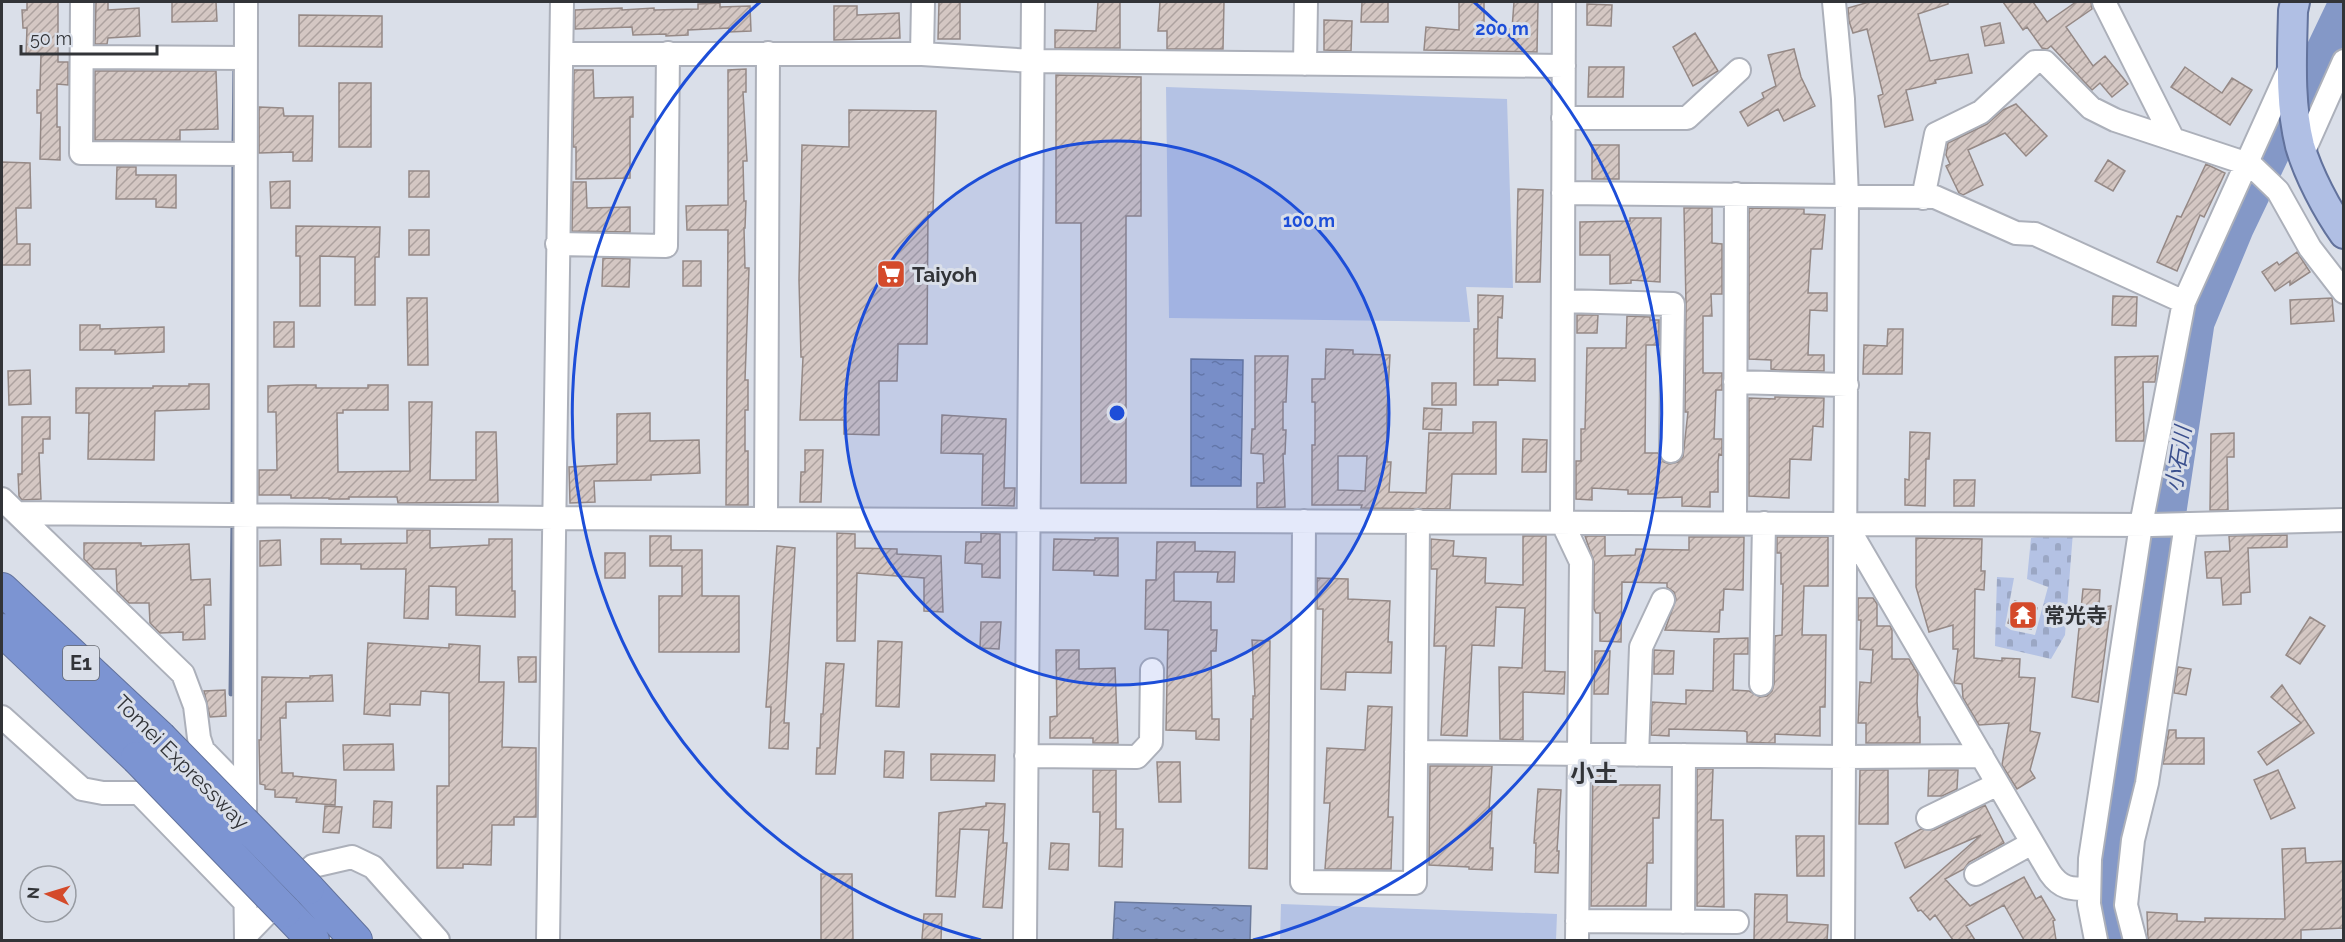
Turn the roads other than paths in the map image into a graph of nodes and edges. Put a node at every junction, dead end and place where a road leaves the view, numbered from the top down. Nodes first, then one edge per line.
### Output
1 (82, 2) edge
2 (246, 2) edge
3 (562, 2) edge
4 (923, 2) edge
5 (1033, 2) edge
6 (1306, 2) edge
7 (1564, 2) edge
8 (1834, 2) edge
9 (2104, 2) edge
10 (2295, 2) edge
11 (668, 53) junction
12 (768, 53) junction
13 (562, 54) junction
14 (922, 54) junction
15 (81, 57) junction
16 (245, 58) junction
17 (1033, 61) junction
18 (2343, 61) edge
19 (1305, 64) junction
20 (1564, 66) junction
21 (2292, 68) junction
22 (1739, 70) dead end
23 (1563, 118) junction
24 (2173, 140) junction
25 (2302, 150) junction
26 (245, 154) junction
27 (2248, 164) junction
28 (1563, 193) junction
29 (1736, 194) junction
30 (1847, 197) junction
31 (1923, 198) junction
32 (2343, 234) edge
33 (557, 244) junction
34 (2343, 292) edge
35 (1563, 301) junction
36 (2184, 302) junction
37 (1735, 382) junction
38 (1846, 385) junction
39 (1671, 451) dead end
40 (9, 506) edge
41 (245, 516) junction
42 (554, 518) junction
43 (766, 518) junction
44 (1028, 519) junction
45 (2343, 520) edge
46 (1304, 521) junction
47 (1418, 521) junction
48 (1562, 522) junction
49 (1735, 523) junction
50 (1764, 524) junction
51 (1846, 524) junction
52 (2186, 524) junction
53 (2146, 525) junction
54 (2, 589) edge
55 (1663, 600) dead end
56 (2, 630) edge
57 (1152, 670) dead end
58 (1761, 684) dead end
59 (2, 717) edge
60 (1416, 752) junction
61 (1579, 754) junction
62 (1637, 755) junction
63 (1684, 755) junction
64 (1026, 756) junction
65 (1982, 756) junction
66 (1844, 757) junction
67 (1998, 784) junction
68 (245, 793) junction
69 (1928, 818) dead end
70 (2032, 843) junction
71 (1976, 874) dead end
72 (2090, 889) junction
73 (246, 903) junction
74 (1683, 922) junction
75 (1737, 922) dead end
76 (1577, 931) edge
77 (246, 938) edge
78 (313, 940) edge
79 (356, 940) edge
80 (438, 940) edge
81 (549, 940) edge
82 (1025, 940) edge
83 (1843, 940) edge
84 (2096, 940) edge
85 (2135, 940) edge

1 - 15 street
2 - 16 street
3 - 13 street
4 - 14 street
5 - 17 street
6 - 19 street
7 - 20 street
8 - 30 street
9 - 24 street
10 - 21 main road
11 - 12 street
11 - 13 street
11 - 33 street
12 - 14 street
12 - 43 street
13 - 33 street
14 - 17 street
15 - 16 street
15 - 26 street
16 - 26 street
17 - 19 street
17 - 44 street
18 - 25 street
19 - 20 street
20 - 23 street
21 - 25 main road
21 - 27 street
22 - 23 street
23 - 28 street
24 - 27 street
24 - 31 street
25 - 32 main road
26 - 41 street
27 - 34 street
27 - 36 street
28 - 29 street
28 - 35 street
29 - 30 street
29 - 37 street
30 - 31 street
30 - 38 street
31 - 36 street
33 - 42 street
35 - 39 street
35 - 48 street
36 - 53 street
37 - 38 street
37 - 49 street
38 - 51 street
40 - 41 street
40 - 68 street
41 - 42 street
41 - 68 street
42 - 43 street
42 - 81 street
43 - 44 street
44 - 46 street
44 - 64 street
45 - 52 street
46 - 47 street
46 - 60 street
47 - 48 street
47 - 60 street
48 - 49 street
48 - 61 street
49 - 50 street
50 - 51 street
50 - 58 street
51 - 53 street
51 - 65 street
51 - 66 street
52 - 53 street
52 - 85 street
53 - 72 street
54 - 79 highway, Tomei Expressway / E1, bridge
55 - 62 street
56 - 78 highway, Tomei Expressway / E1, bridge
57 - 64 street
59 - 73 street
60 - 61 street
61 - 62 street
61 - 76 street
62 - 63 street
63 - 66 street
63 - 74 street
64 - 82 street
65 - 66 street
65 - 67 street
66 - 83 street
67 - 69 street
67 - 70 street
68 - 73 street
70 - 71 street
70 - 72 street
72 - 84 street
73 - 77 street
74 - 75 street
74 - 76 street
77 - 80 street

